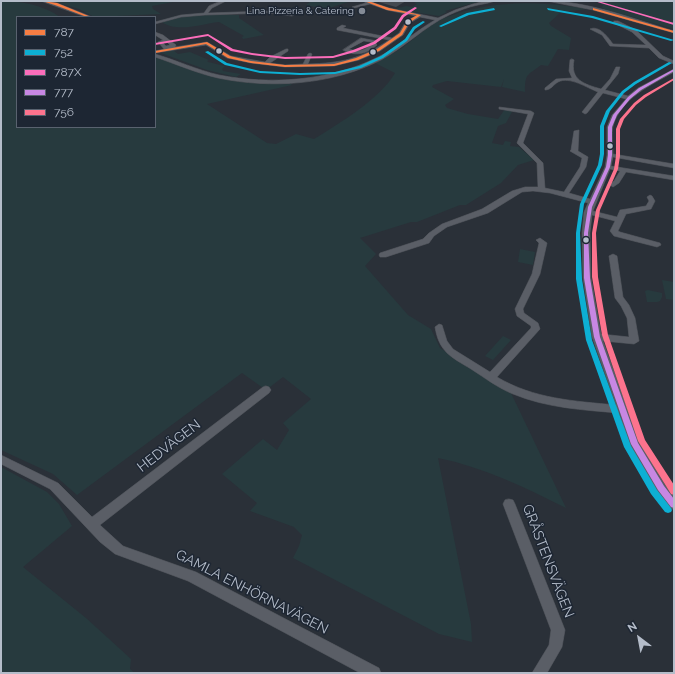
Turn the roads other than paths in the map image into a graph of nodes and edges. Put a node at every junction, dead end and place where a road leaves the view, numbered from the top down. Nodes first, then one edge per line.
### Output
1 (43, 1) edge
2 (224, 1) edge
3 (369, 1) edge
4 (493, 1) edge
5 (549, 1) edge
6 (590, 1) edge
7 (395, 6) dead end
8 (354, 7) dead end
9 (388, 9) junction
10 (594, 9) junction
11 (196, 10) dead end
12 (206, 13) junction
13 (292, 15) dead end
14 (420, 15) junction
15 (87, 16) edge
16 (437, 19) junction
17 (616, 22) dead end
18 (156, 23) edge
19 (344, 26) dead end
20 (156, 28) edge
21 (592, 29) dead end
22 (674, 32) edge
23 (156, 34) edge
24 (165, 40) junction
25 (393, 40) junction
26 (157, 42) edge
27 (650, 47) junction
28 (166, 49) junction
29 (286, 50) dead end
30 (364, 52) junction
31 (156, 53) edge
32 (156, 53) edge
33 (310, 54) dead end
34 (370, 54) junction
35 (572, 60) dead end
36 (674, 63) edge
37 (266, 64) junction
38 (305, 66) junction
39 (618, 68) dead end
40 (674, 70) edge
41 (576, 80) junction
42 (547, 89) dead end
43 (601, 91) junction
44 (629, 98) junction
45 (501, 108) dead end
46 (585, 112) dead end
47 (577, 131) dead end
48 (610, 155) junction
49 (674, 166) edge
50 (608, 167) junction
51 (624, 170) junction
52 (674, 178) edge
53 (613, 185) dead end
54 (542, 190) junction
55 (565, 195) junction
56 (650, 197) dead end
57 (592, 202) junction
58 (588, 212) junction
59 (619, 220) junction
60 (540, 240) dead end
61 (657, 245) dead end
62 (383, 255) dead end
63 (613, 256) dead end
64 (439, 327) dead end
65 (597, 337) junction
66 (491, 377) junction
67 (266, 390) dead end
68 (621, 409) junction
69 (1, 459) edge
70 (509, 504) dead end
71 (674, 504) edge
72 (91, 525) junction
73 (374, 673) edge
74 (539, 673) edge

1 - 15 street
2 - 12 street
3 - 8 street
3 - 9 street
4 - 16 street
5 - 10 street
6 - 10 street
7 - 9 street
9 - 14 street
10 - 22 street
11 - 12 street
12 - 13 street
12 - 18 street
14 - 16 street
14 - 25 street
16 - 31 street
17 - 27 street
18 - 20 street
19 - 25 street
21 - 27 street
23 - 24 street
24 - 26 street
24 - 28 street
25 - 34 street
26 - 28 street
27 - 36 street
28 - 32 street
28 - 37 street
29 - 37 street
30 - 30 street
30 - 34 street
33 - 38 street
34 - 38 street
35 - 41 street
37 - 38 street
39 - 43 street
40 - 44 street
41 - 42 street
41 - 43 street
43 - 44 street
43 - 46 street
44 - 48 street
45 - 54 street
47 - 55 street
48 - 49 street
48 - 50 street
50 - 51 street
50 - 57 street
51 - 52 street
51 - 53 street
54 - 55 street
54 - 62 street
55 - 57 street
56 - 59 street
57 - 58 street
58 - 59 street
58 - 65 street
59 - 61 street
60 - 66 street
63 - 65 street
64 - 66 street
65 - 68 street
66 - 68 street
67 - 72 street, HEDVÄGEN
68 - 71 street
69 - 72 street, GAMLA ENHÖRNAVÄGEN
70 - 74 street, GRÅSTENSVÄGEN
72 - 73 street, GAMLA ENHÖRNAVÄGEN

